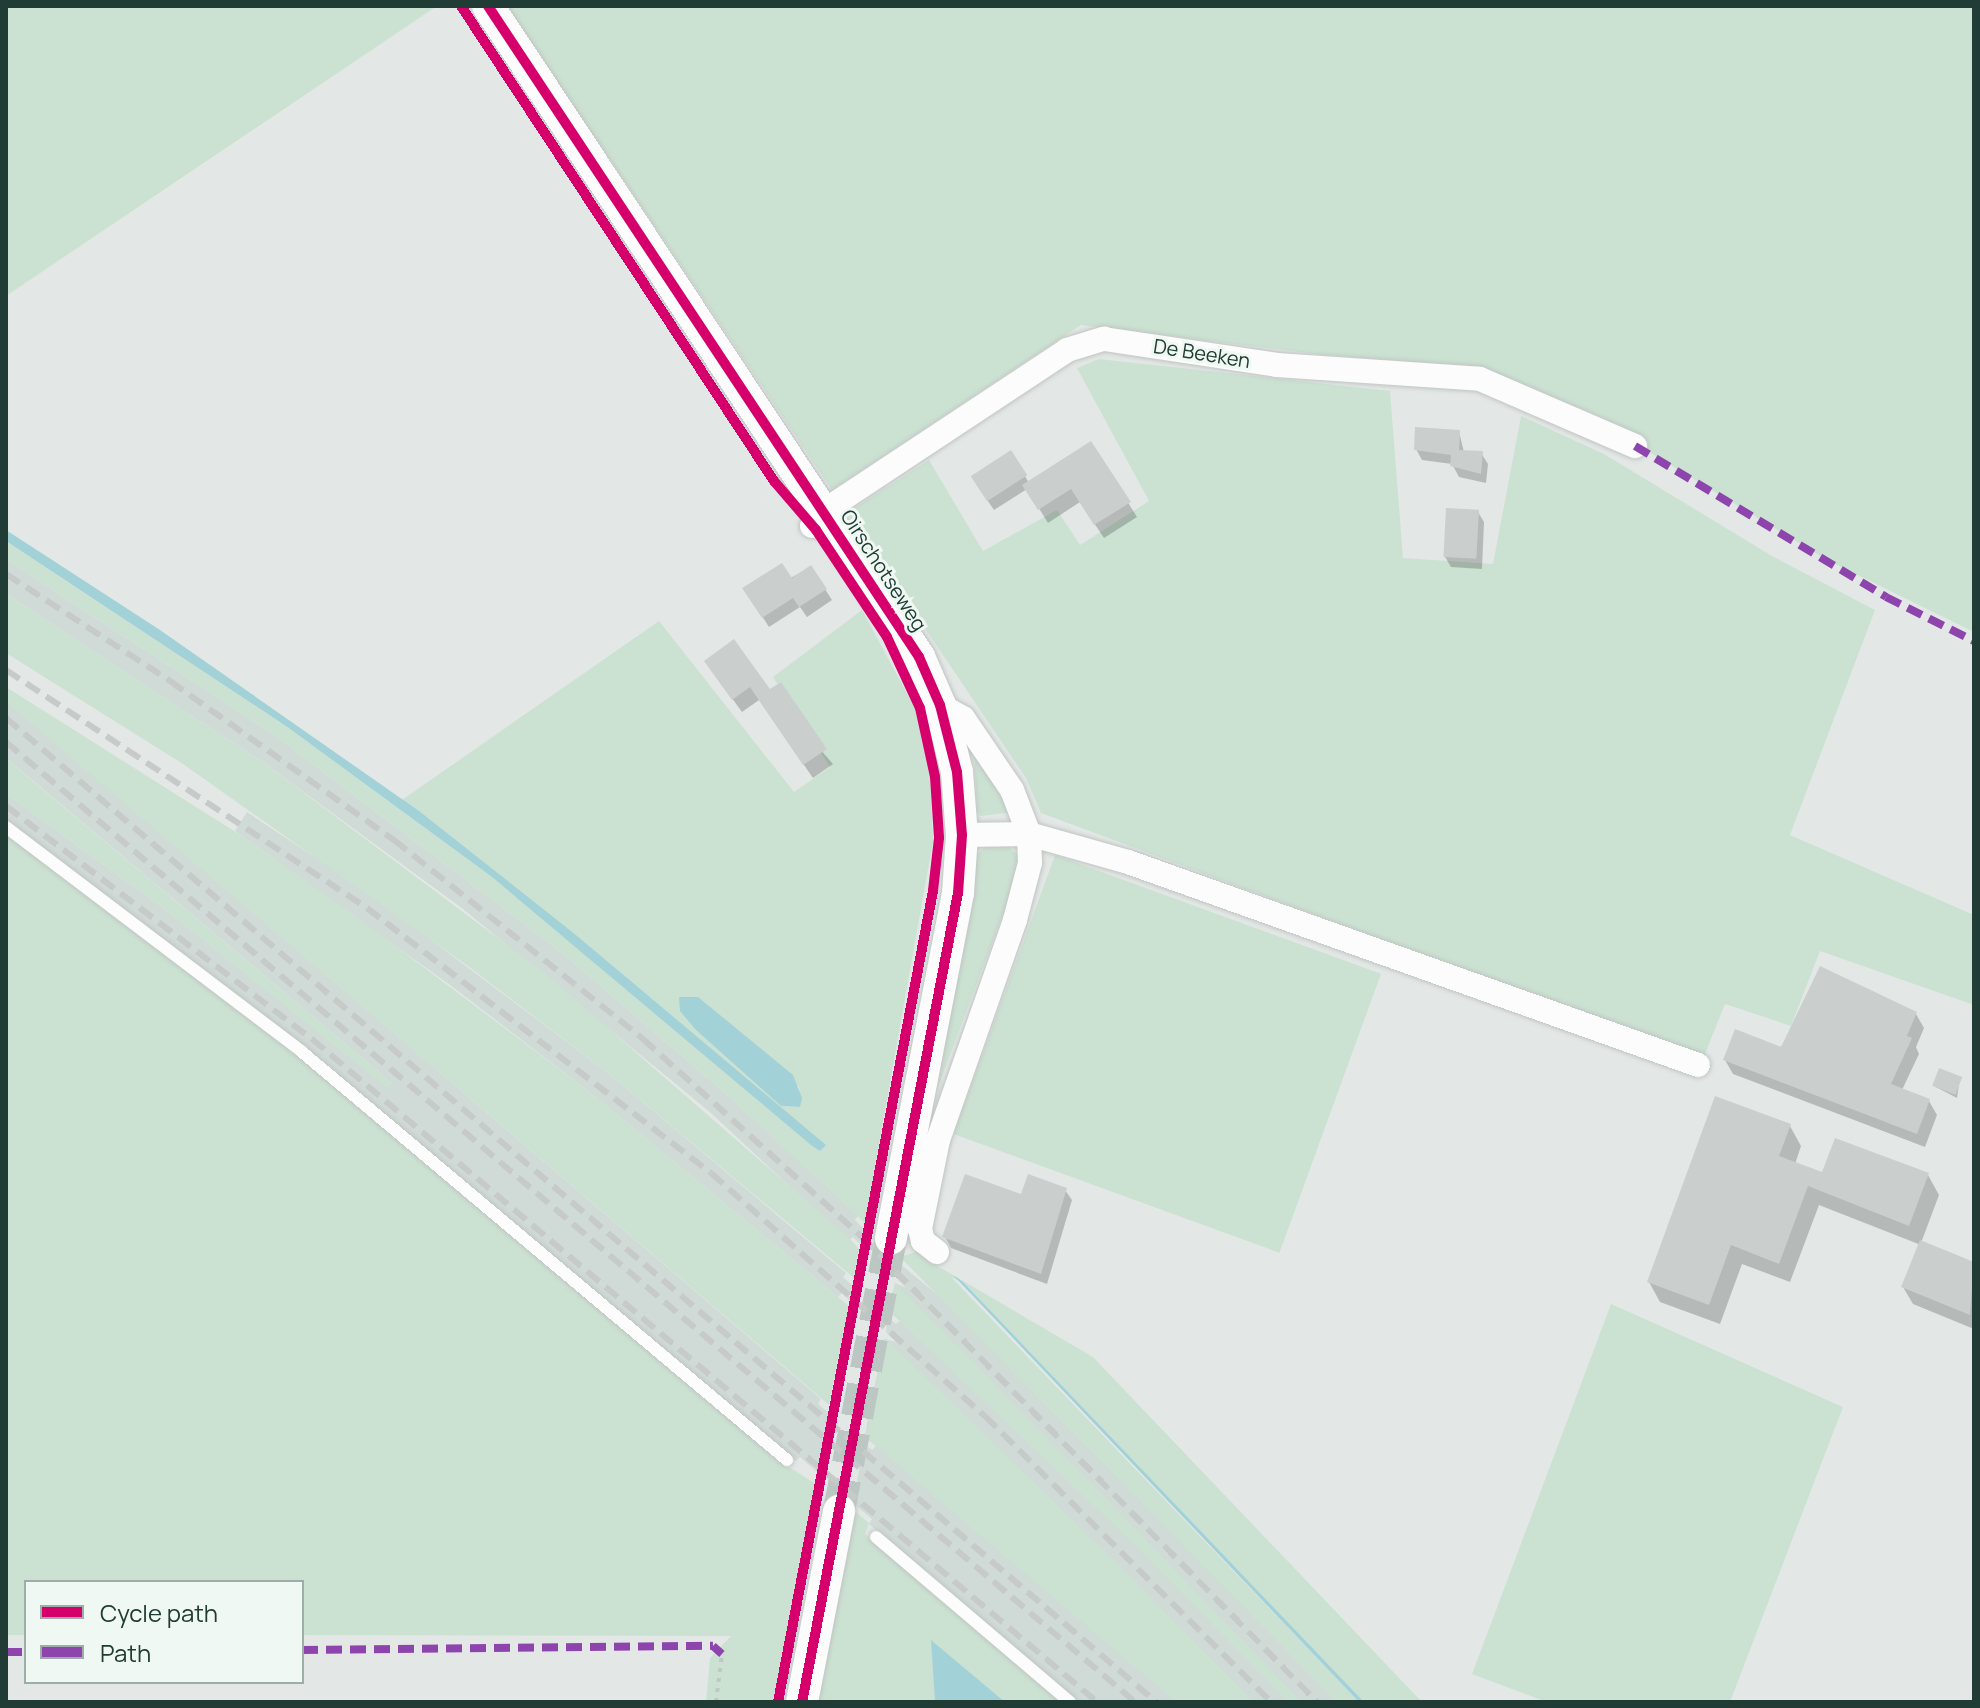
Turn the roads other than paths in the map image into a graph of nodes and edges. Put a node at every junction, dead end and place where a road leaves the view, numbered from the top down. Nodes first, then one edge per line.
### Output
1 (488, 6) edge
2 (1635, 446) dead end
3 (818, 519) junction
4 (940, 705) junction
5 (6, 827) edge
6 (1029, 834) junction
7 (962, 835) junction
8 (1698, 1065) dead end
9 (891, 1239) tunnel mouth
10 (937, 1252) dead end
11 (787, 1460) dead end
12 (839, 1511) tunnel mouth
13 (876, 1537) dead end
14 (802, 1702) edge
15 (1070, 1702) edge

1 - 3 street, Oirschotseweg
2 - 3 street, De Beeken
3 - 4 street, Oirschotseweg
4 - 6 street
4 - 7 street, Oirschotseweg
5 - 11 lane
6 - 7 street
6 - 8 street
6 - 10 street
7 - 9 street, Oirschotseweg
12 - 14 street
13 - 15 lane

